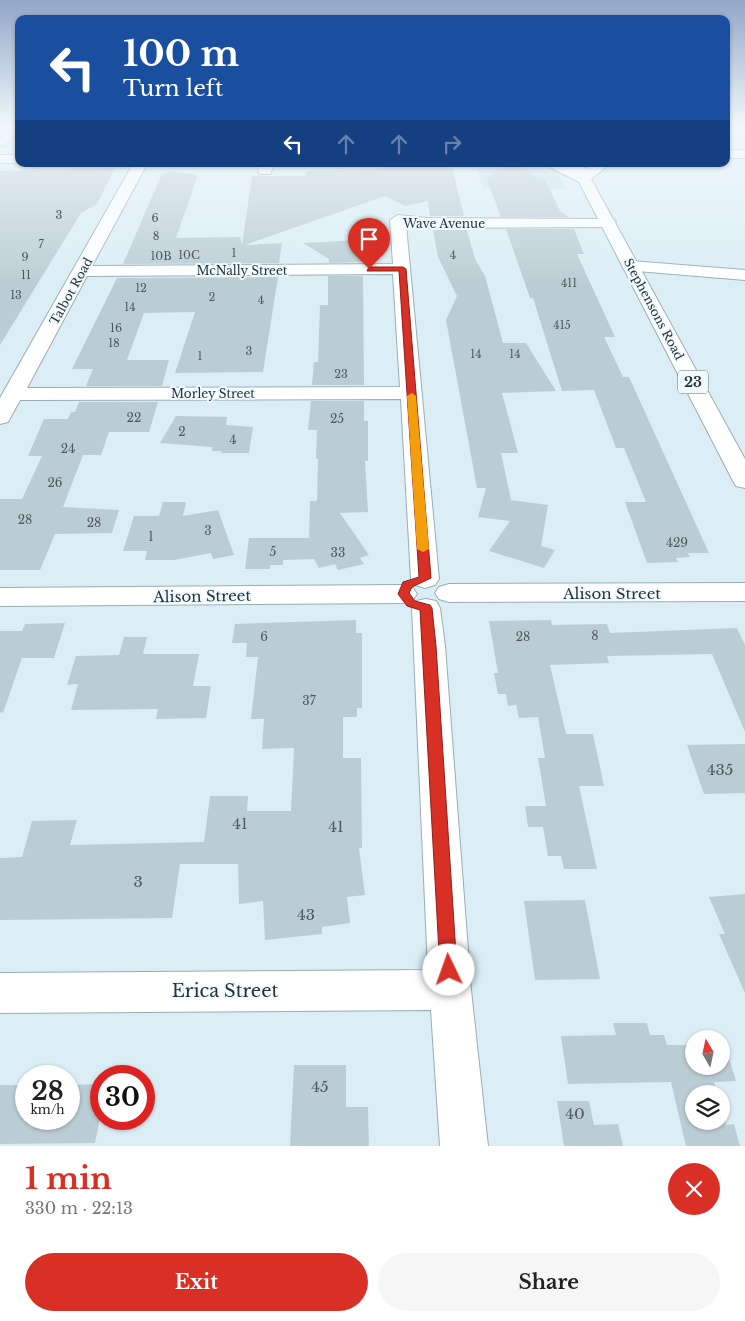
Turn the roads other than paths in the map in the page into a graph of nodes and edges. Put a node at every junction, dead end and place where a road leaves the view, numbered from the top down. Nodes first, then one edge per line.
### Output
1 (133, 177) edge
2 (580, 177) edge
3 (583, 179) joint
4 (608, 222) junction
5 (631, 266) junction
6 (403, 269) junction
7 (82, 271) junction
8 (745, 275) edge
9 (412, 392) junction
10 (14, 394) junction
11 (0, 417) edge
12 (745, 481) edge
13 (745, 592) edge
14 (426, 593) junction
15 (0, 597) edge
16 (450, 990) junction
17 (0, 993) edge
18 (464, 1146) edge

1 - 7 street, Talbot Road
2 - 3 street
3 - 4 street, Stephensons Road / 23
4 - 5 street, Stephensons Road / 23
4 - 6 street, Wave Avenue
5 - 8 street
5 - 12 street, Stephensons Road / 23
6 - 7 street, McNally Street
6 - 9 street, Wave Avenue
7 - 10 street, Talbot Road
9 - 10 street, Morley Street
9 - 14 street, Wave Avenue
10 - 11 street, Talbot Road
13 - 14 street, Alison Street
14 - 15 street, Alison Street
14 - 16 street, Wave Avenue
16 - 17 street, Erica Street
16 - 18 street, Wave Avenue

